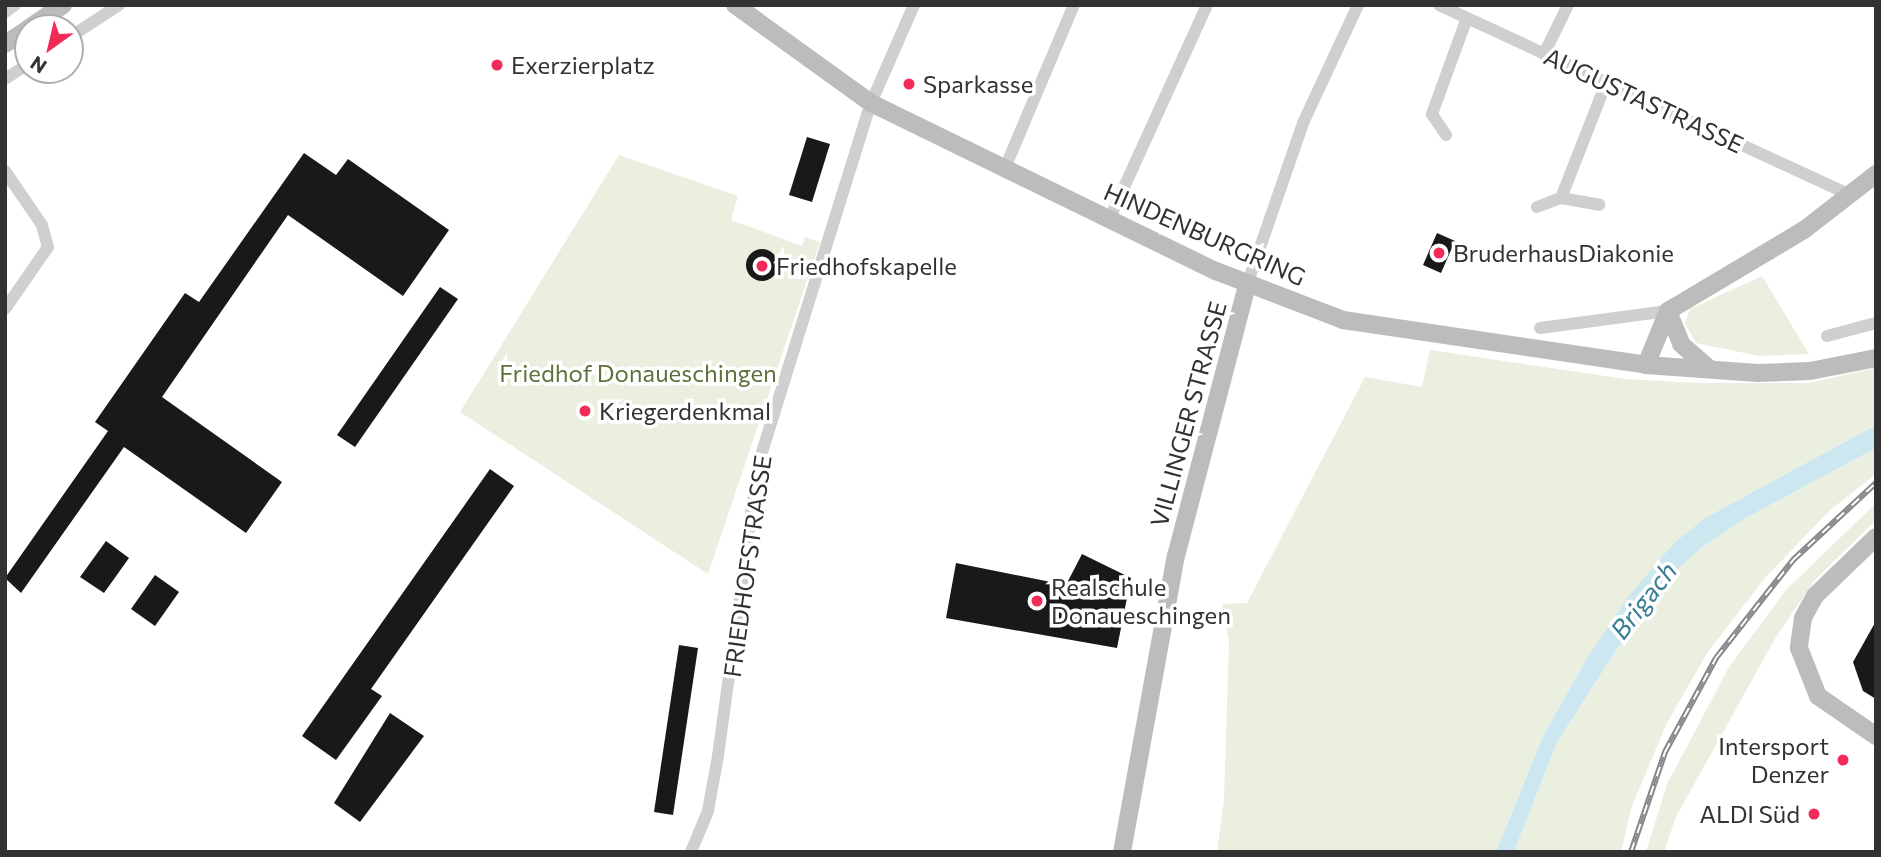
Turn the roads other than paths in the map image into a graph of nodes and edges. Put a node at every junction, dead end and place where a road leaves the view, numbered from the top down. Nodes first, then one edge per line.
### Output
1 (15, 5) edge
2 (119, 5) edge
3 (735, 5) edge
4 (914, 5) edge
5 (1074, 5) edge
6 (1207, 5) edge
7 (1358, 5) edge
8 (1439, 5) edge
9 (1568, 5) edge
10 (5, 12) edge
11 (1467, 18) junction
12 (84, 28) edge
13 (1544, 54) junction
14 (1606, 83) junction
15 (871, 103) junction
16 (1446, 135) dead end
17 (1005, 168) junction
18 (5, 171) edge
19 (1876, 174) edge
20 (1850, 195) junction
21 (1561, 198) junction
22 (1599, 205) dead end
23 (1536, 206) dead end
24 (1110, 218) junction
25 (1247, 285) junction
26 (5, 309) edge
27 (1668, 311) junction
28 (1876, 323) edge
29 (1540, 328) dead end
30 (1827, 336) dead end
31 (1876, 358) edge
32 (1646, 365) junction
33 (1710, 369) junction
34 (1876, 537) edge
35 (1876, 736) edge
36 (691, 852) edge
37 (1122, 852) edge

1 - 10 street
2 - 12 street
3 - 15 main road, HINDENBURGRING
4 - 15 street, FRIEDHOFSTRASSE
5 - 17 street
6 - 24 street
7 - 25 street, VILLINGER STRASSE
8 - 11 street, AUGUSTASTRASSE
9 - 13 street
11 - 13 street, AUGUSTASTRASSE
11 - 16 street
13 - 14 street, AUGUSTASTRASSE
14 - 20 street, AUGUSTASTRASSE
14 - 21 street
15 - 17 main road, HINDENBURGRING
15 - 36 street, FRIEDHOFSTRASSE
17 - 24 main road, HINDENBURGRING
18 - 26 street
19 - 20 main road
20 - 27 main road
21 - 22 street
21 - 23 street
24 - 25 main road, HINDENBURGRING
25 - 32 main road, HINDENBURGRING
25 - 37 main road, VILLINGER STRASSE
27 - 29 street
27 - 32 main road
27 - 33 main road
28 - 30 street
31 - 33 main road, HINDENBURGRING
32 - 33 main road, HINDENBURGRING
34 - 35 main road

